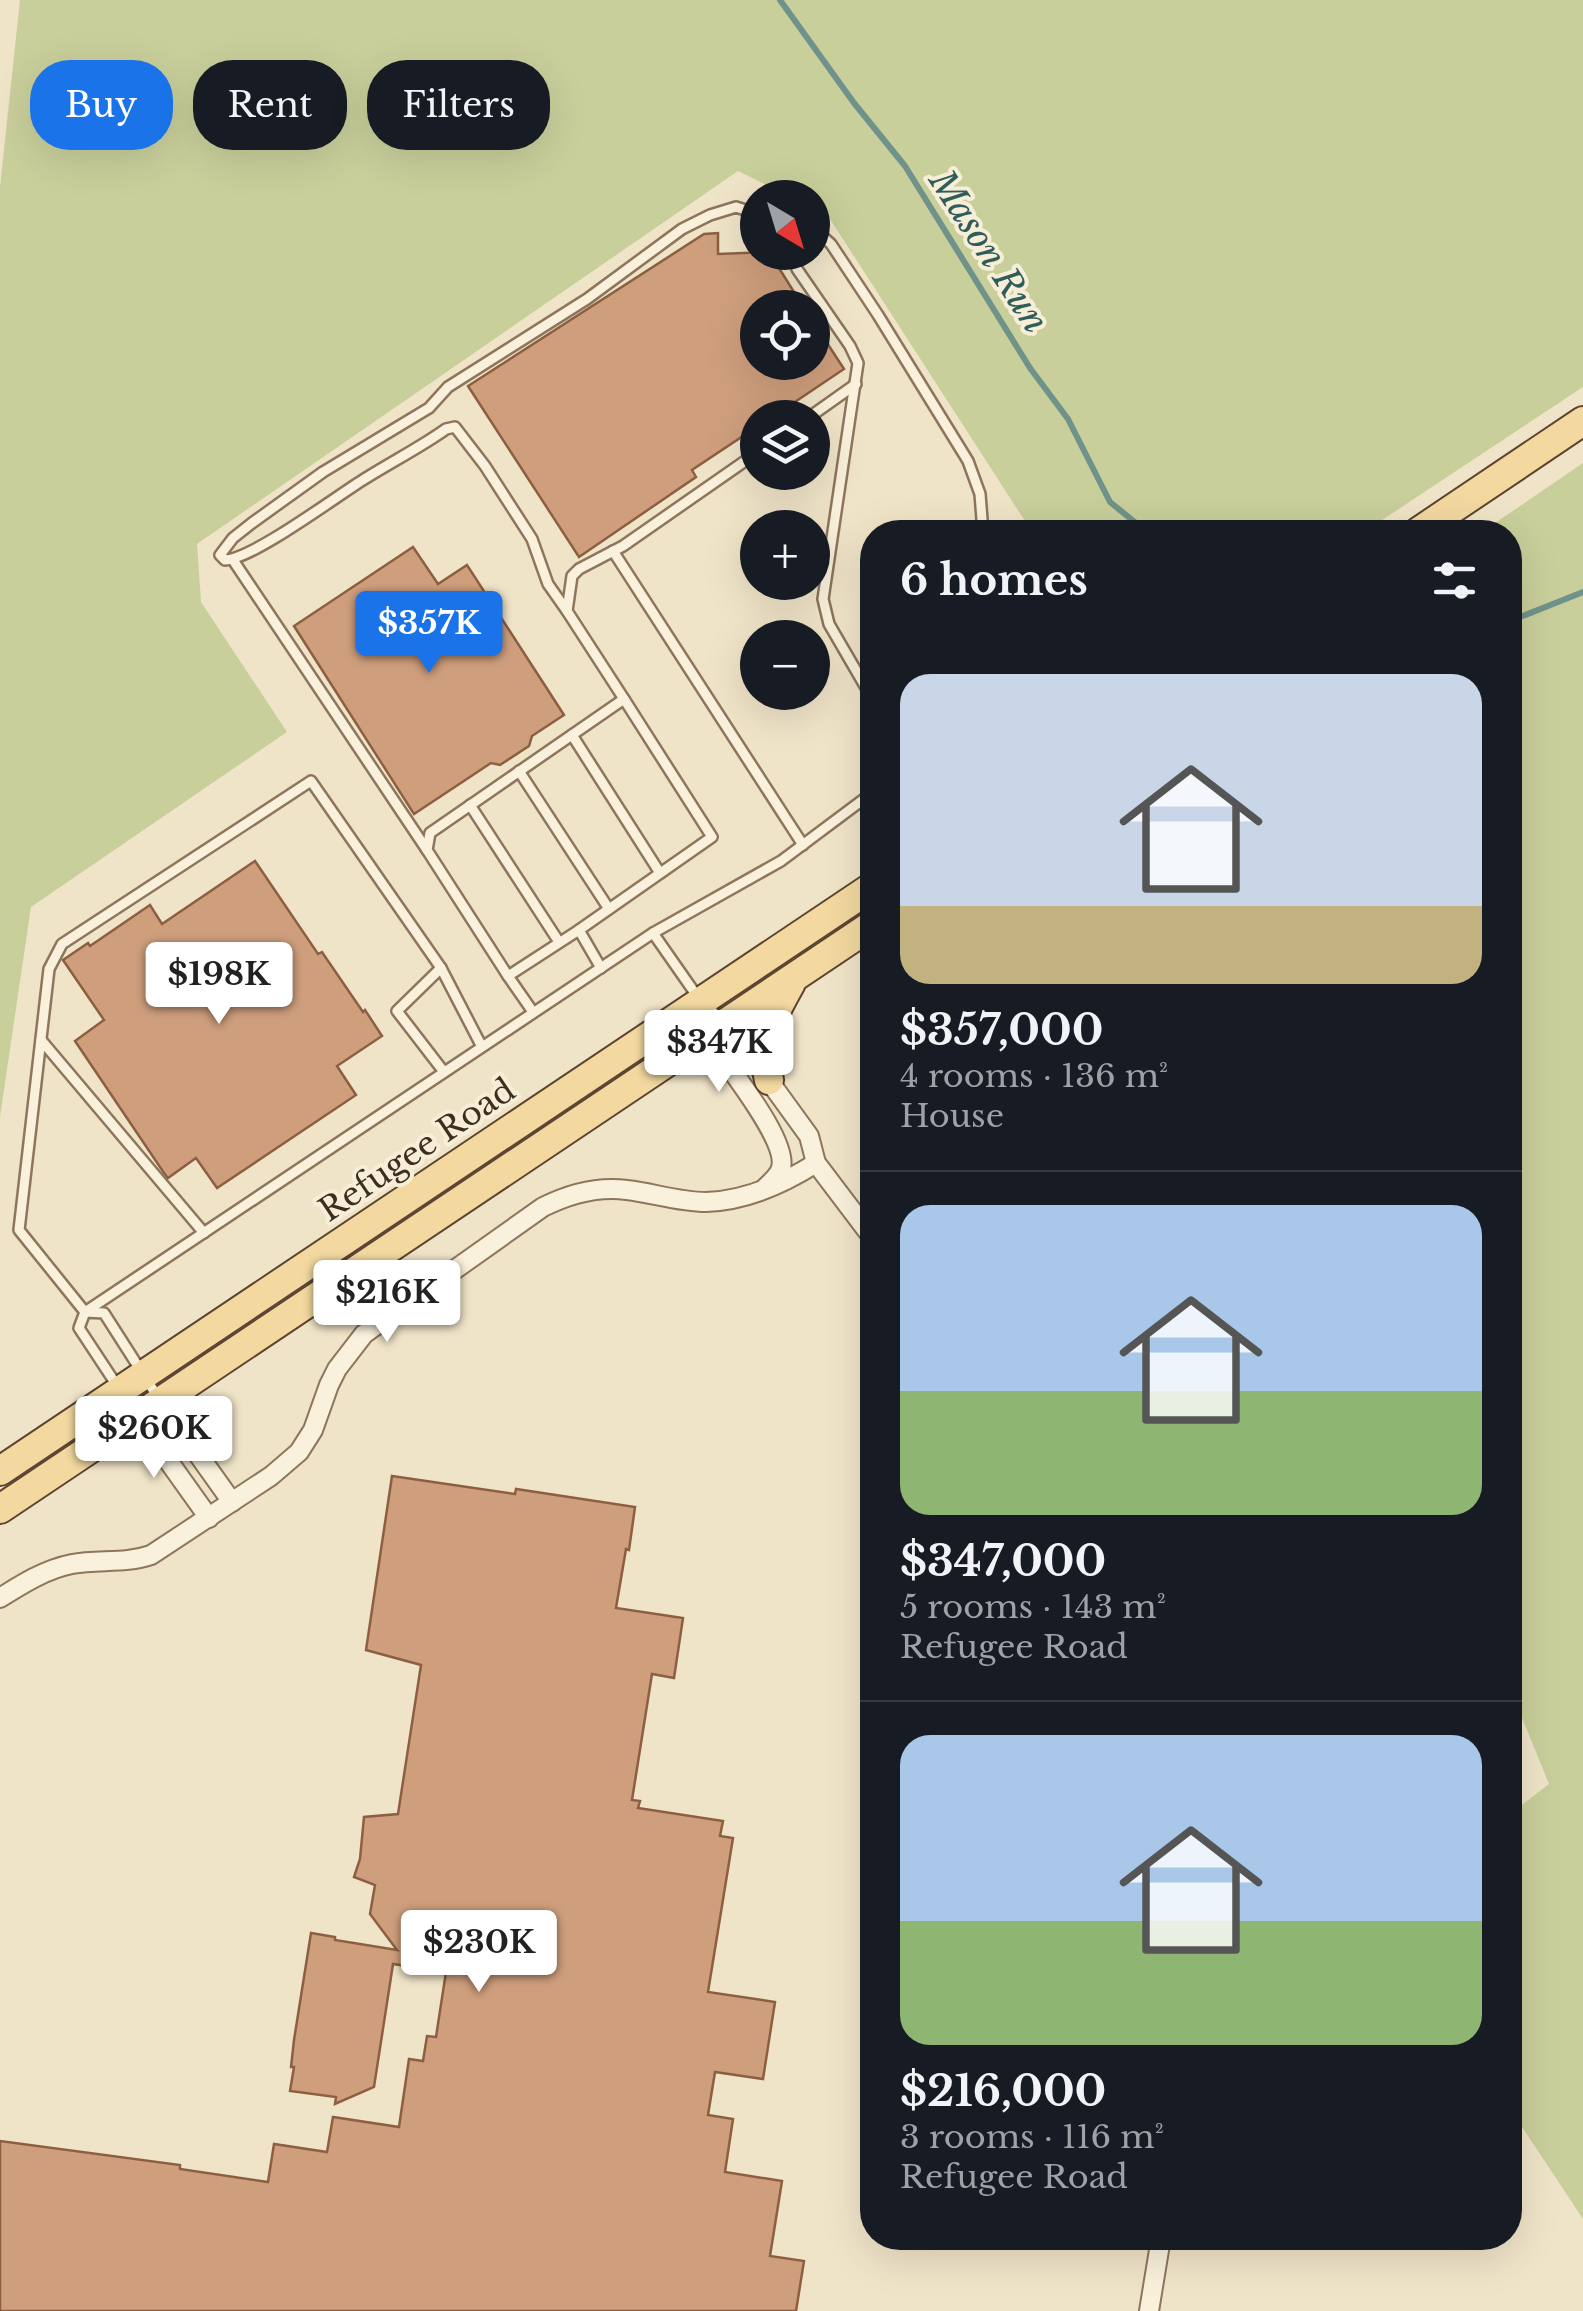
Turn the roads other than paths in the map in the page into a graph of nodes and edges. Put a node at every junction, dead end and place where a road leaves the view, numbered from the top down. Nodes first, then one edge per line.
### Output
1 (740, 208) edge
2 (830, 243) edge
3 (797, 270) edge
4 (856, 384) junction
5 (830, 402) edge
6 (1583, 421) edge
7 (740, 464) edge
8 (982, 520) edge
9 (1436, 520) edge
10 (613, 551) junction
11 (233, 560) junction
12 (567, 611) junction
13 (860, 677) edge
14 (624, 699) junction
15 (572, 735) junction
16 (519, 771) junction
17 (860, 802) edge
18 (470, 805) junction
19 (803, 845) junction
20 (426, 850) junction
21 (660, 873) junction
22 (860, 894) edge
23 (609, 909) junction
24 (578, 930) junction
25 (653, 933) junction
26 (860, 933) edge
27 (560, 942) junction
28 (441, 968) junction
29 (601, 968) junction
30 (508, 976) junction
31 (794, 978) junction
32 (701, 1002) junction
33 (533, 1012) junction
34 (722, 1033) junction
35 (41, 1040) junction
36 (482, 1047) junction
37 (444, 1072) junction
38 (768, 1080) junction
39 (776, 1136) junction
40 (816, 1163) junction
41 (762, 1190) junction
42 (860, 1222) edge
43 (204, 1232) junction
44 (85, 1312) junction
45 (145, 1375) junction
46 (119, 1392) junction
47 (149, 1409) junction
48 (0, 1471) edge
49 (232, 1502) junction
50 (0, 1509) edge
51 (209, 1518) junction
52 (0, 1598) edge
53 (1158, 2250) edge
54 (1149, 2311) edge

1 - 11 lane
2 - 8 lane
3 - 4 lane
4 - 5 lane
4 - 13 lane
6 - 9 main road
7 - 10 lane
10 - 12 lane
10 - 19 lane
11 - 12 lane
11 - 20 lane
12 - 14 lane
14 - 15 lane
14 - 21 lane
15 - 16 lane
15 - 21 lane
16 - 18 lane
16 - 23 lane
17 - 19 lane
18 - 20 lane
18 - 27 lane
19 - 25 lane
20 - 30 lane
21 - 23 lane
22 - 32 main road, Refugee Road
23 - 24 lane
24 - 27 lane
24 - 29 lane
25 - 29 lane
25 - 32 lane
26 - 31 main road, Refugee Road
27 - 30 lane
28 - 35 lane
28 - 36 lane
28 - 37 lane
29 - 33 lane
30 - 33 lane
31 - 34 main road, Refugee Road
31 - 38 main road
32 - 34 street
32 - 45 main road, Refugee Road
33 - 36 lane
34 - 38 street
34 - 39 street
34 - 47 main road, Refugee Road
35 - 43 lane
35 - 44 lane
36 - 37 lane
37 - 43 lane
38 - 40 street
39 - 40 street
39 - 41 street
40 - 41 street
40 - 42 street
41 - 49 street
43 - 44 lane
44 - 45 lane
44 - 46 lane
45 - 46 main road, Refugee Road
45 - 47 lane
46 - 47 lane
46 - 48 main road, Refugee Road
47 - 49 street
47 - 50 main road, Refugee Road
47 - 51 street
49 - 51 street
51 - 52 street
53 - 54 street

